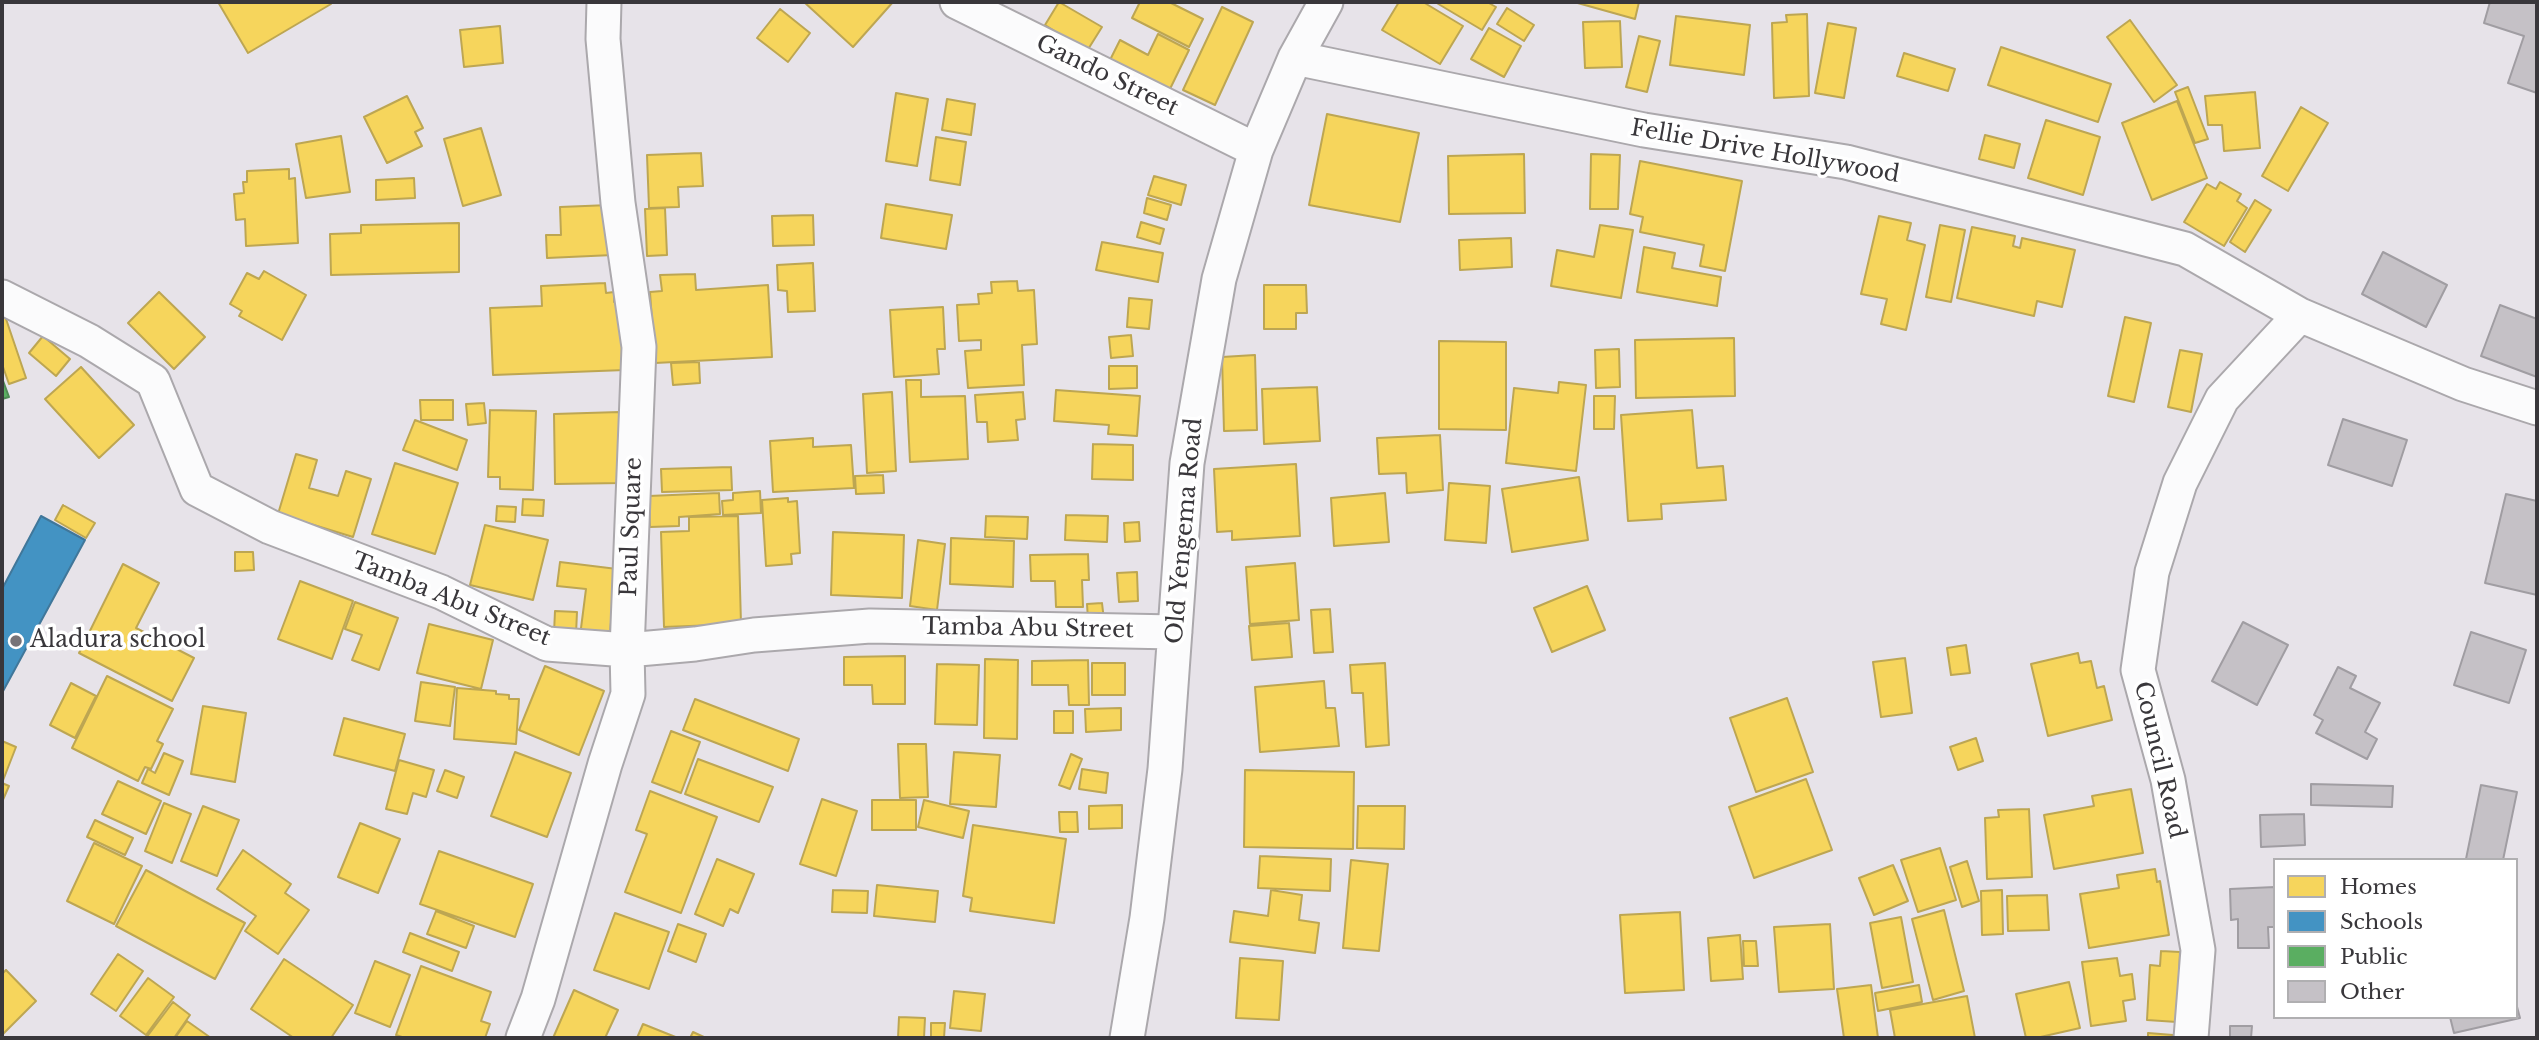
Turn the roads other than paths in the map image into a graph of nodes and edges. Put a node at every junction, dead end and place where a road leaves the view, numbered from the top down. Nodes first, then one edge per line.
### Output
1 (604, 2) edge
2 (957, 2) edge
3 (1326, 2) edge
4 (1294, 58) junction
5 (1256, 150) junction
6 (2, 297) edge
7 (2300, 315) junction
8 (2537, 408) edge
9 (1175, 632) junction
10 (627, 650) junction
11 (523, 1038) edge
12 (1127, 1038) edge
13 (2191, 1038) edge

1 - 10 street, Paul Square
2 - 5 street, Gando Street
3 - 4 street, Old Yengema Road
4 - 5 street, Old Yengema Road
4 - 7 street, Fellie Drive Hollywood
5 - 9 street, Old Yengema Road
6 - 10 street, Tamba Abu Street
7 - 8 street, Fellie Drive Hollywood
7 - 13 street, Council Road
9 - 10 street, Tamba Abu Street
9 - 12 street, Old Yengema Road
10 - 11 street, Paul Square

